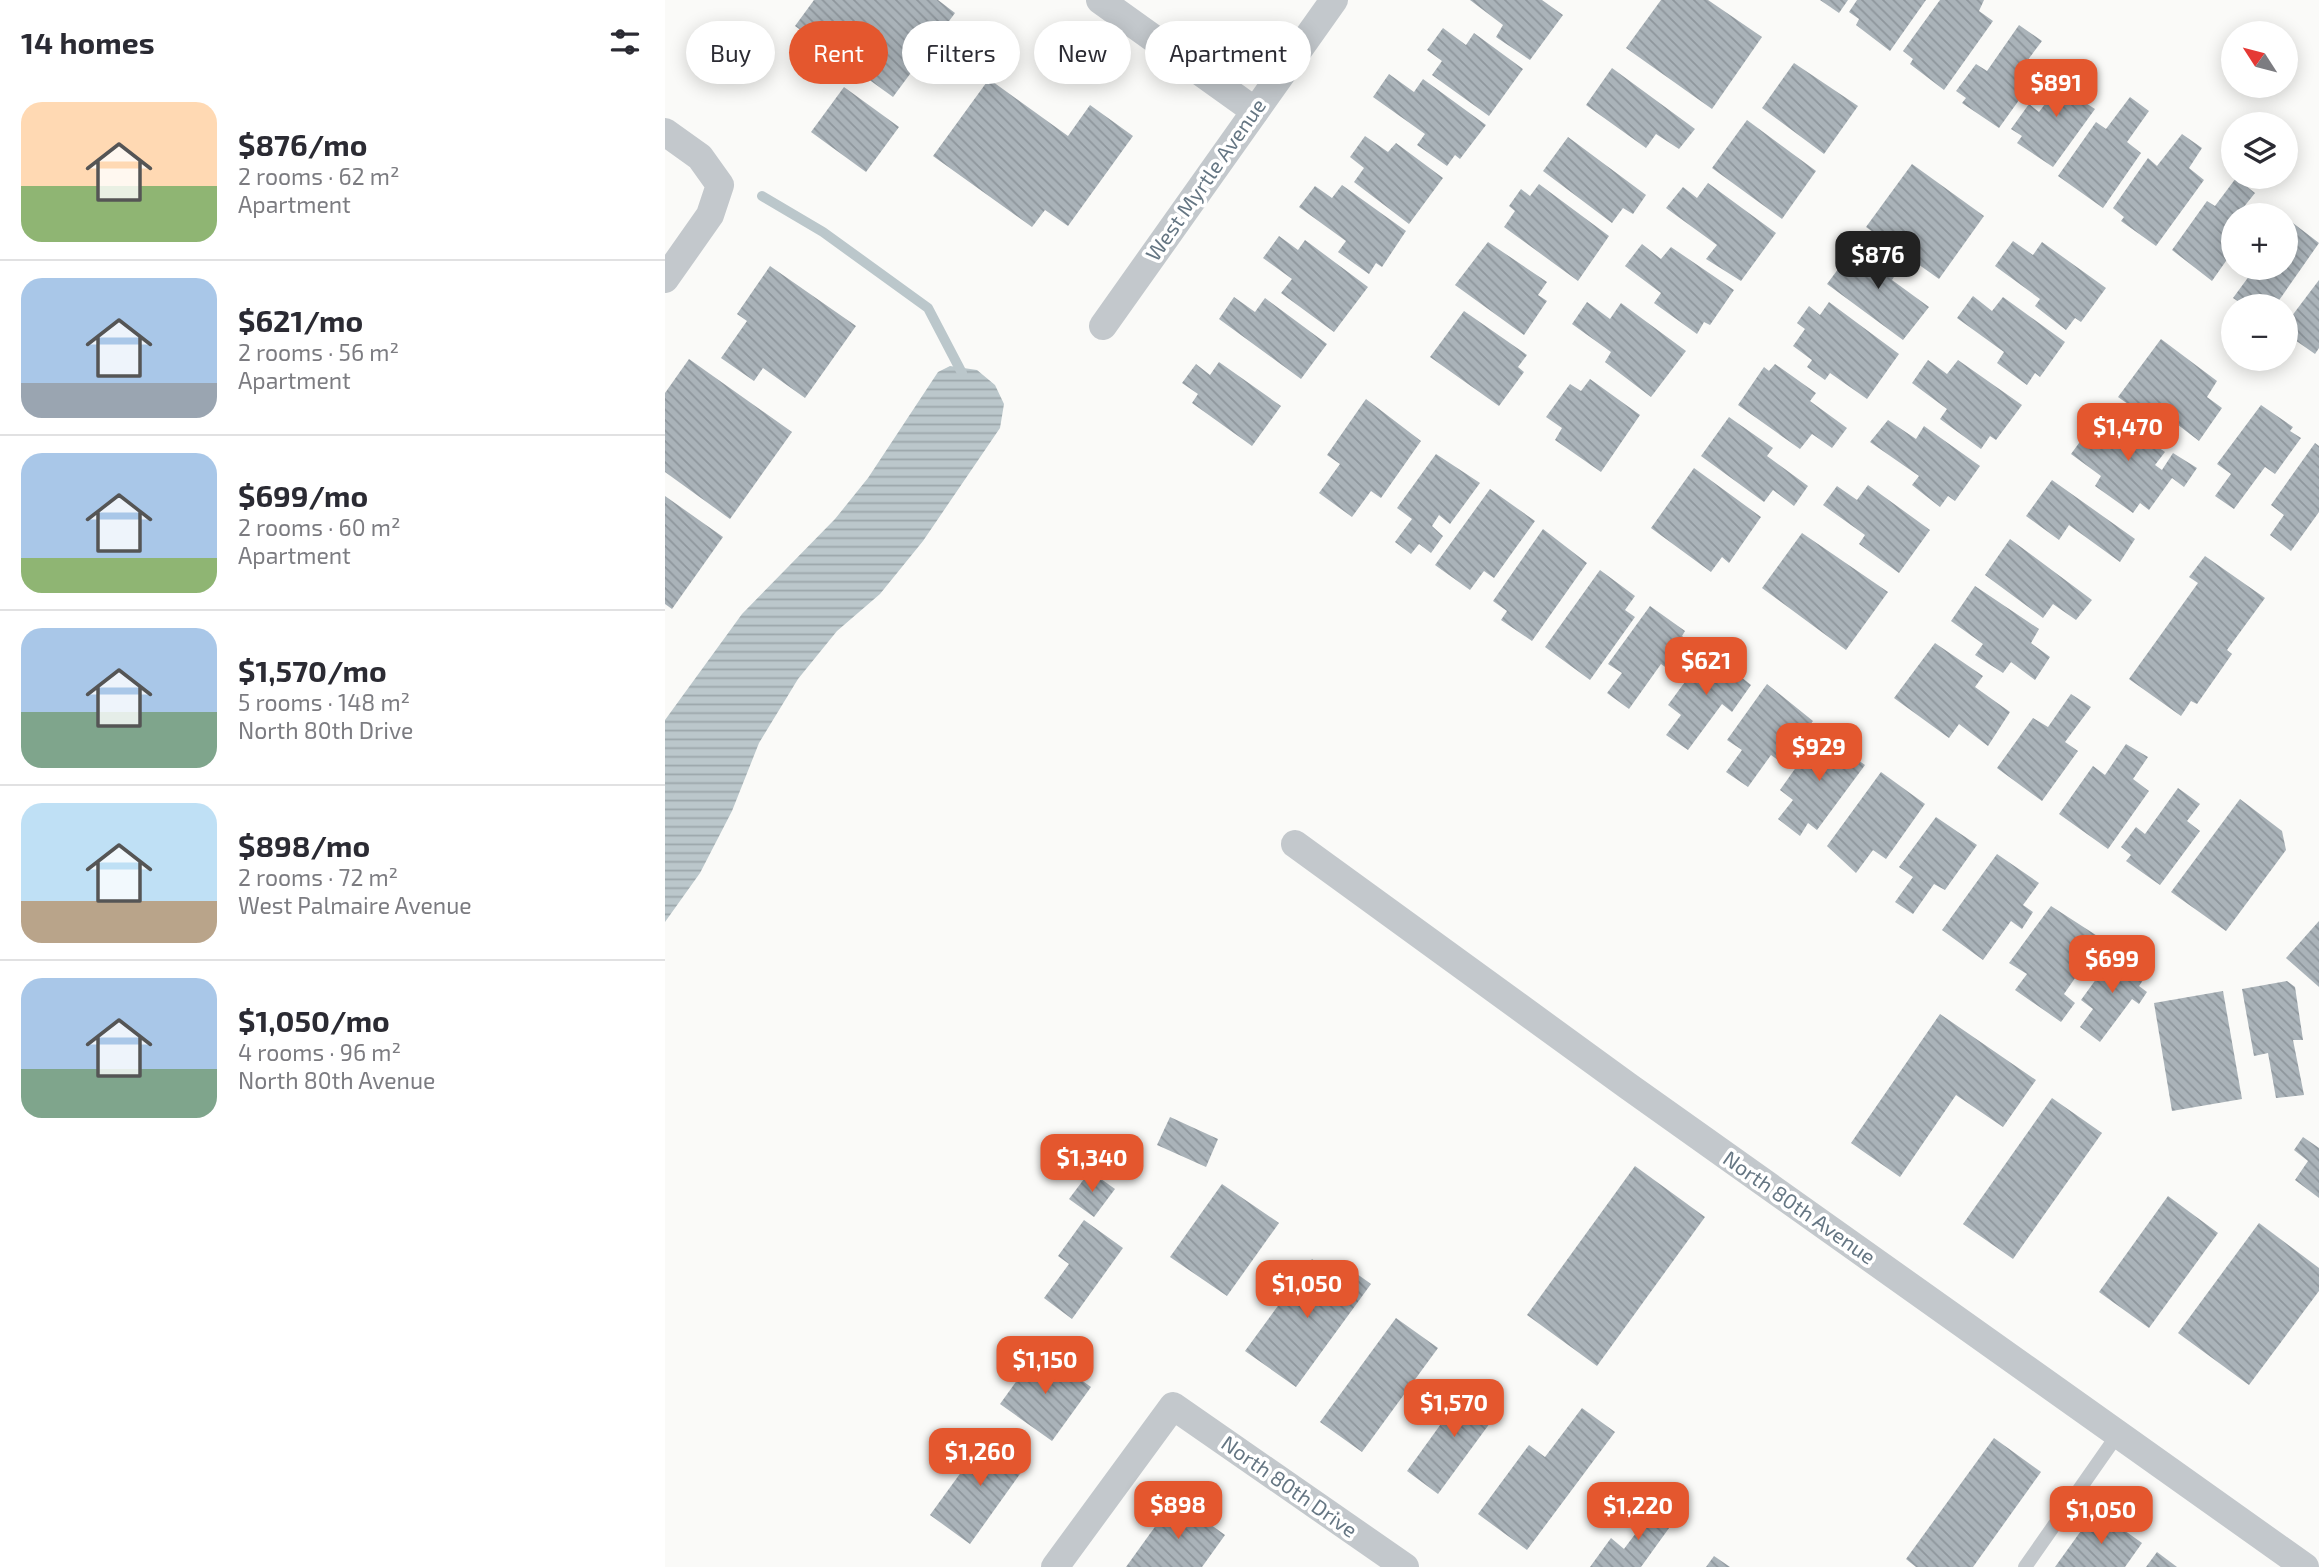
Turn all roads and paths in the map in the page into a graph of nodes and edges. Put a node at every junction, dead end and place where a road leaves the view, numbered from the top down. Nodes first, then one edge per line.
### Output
1 (1100, 0) edge
2 (1334, 0) edge
3 (1255, 111) junction
4 (665, 132) edge
5 (665, 279) edge
6 (1103, 326) dead end
7 (1295, 844) dead end
8 (2118, 1434) junction
9 (1055, 1567) edge
10 (1405, 1567) edge
11 (2025, 1567) edge
12 (2305, 1567) edge

1 - 3 street
2 - 3 street, West Myrtle Avenue
3 - 6 street, West Myrtle Avenue
4 - 5 street
7 - 8 street, North 80th Avenue
8 - 11 lane
8 - 12 street, North 80th Avenue
9 - 10 street, North 80th Drive

